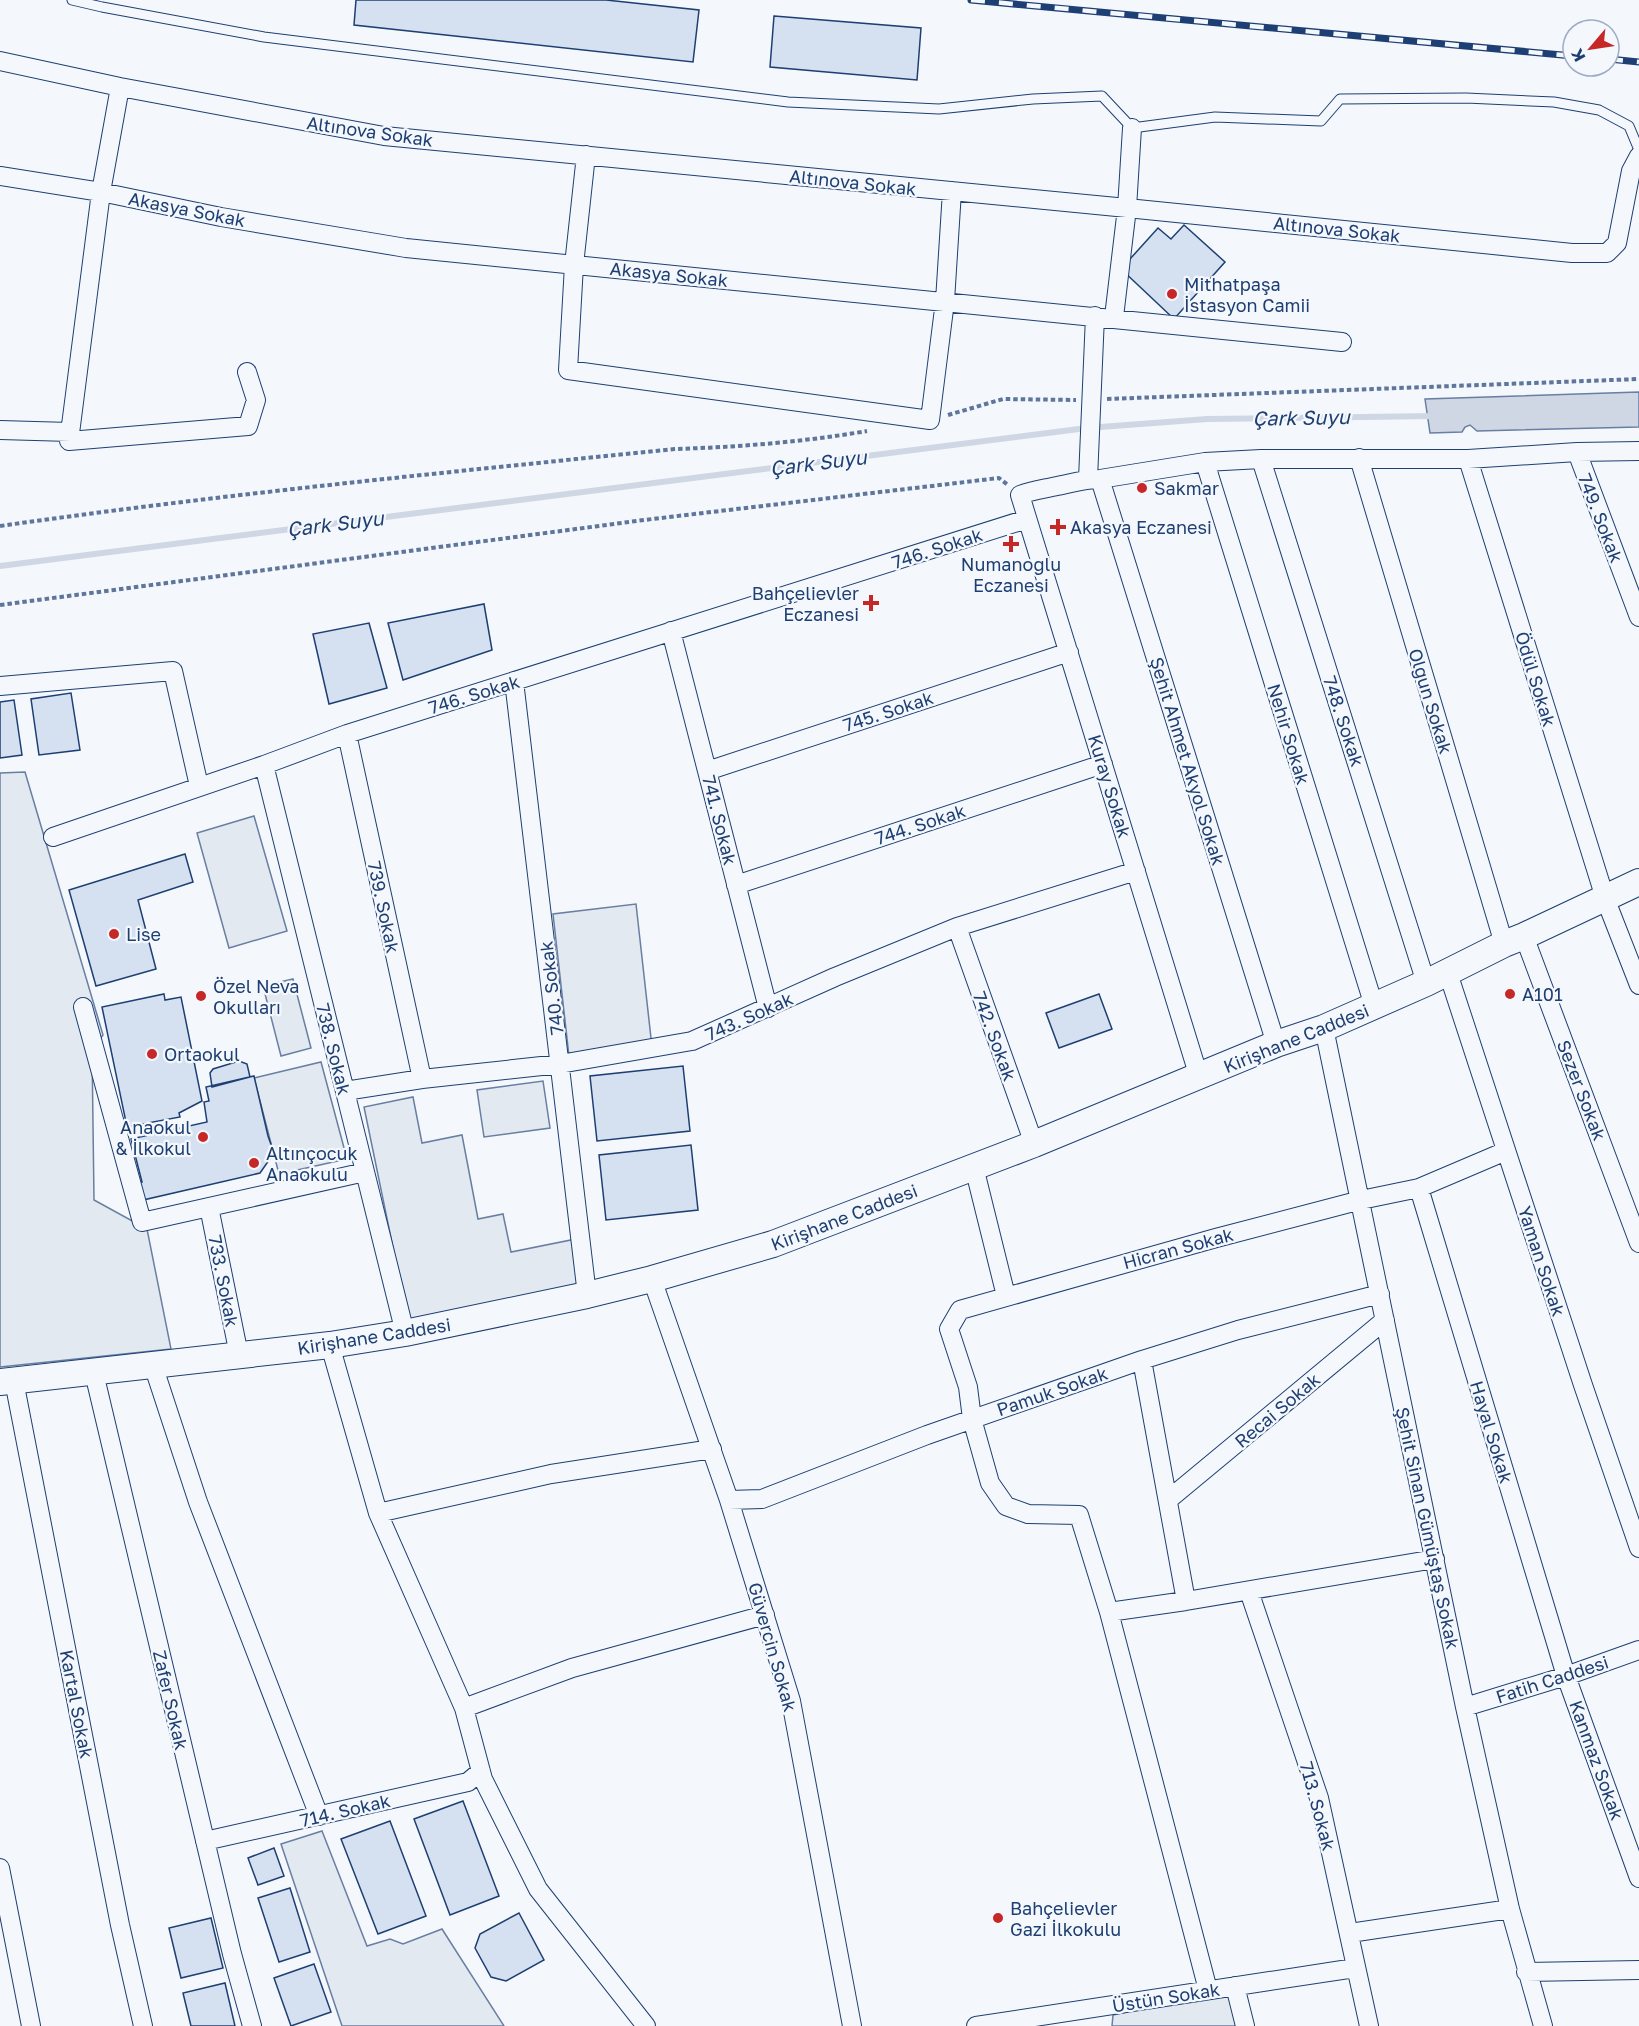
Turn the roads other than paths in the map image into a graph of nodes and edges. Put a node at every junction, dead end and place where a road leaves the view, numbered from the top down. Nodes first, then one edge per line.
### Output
1 (72, 0) edge
2 (0, 62) edge
3 (120, 87) junction
4 (1132, 128) junction
5 (1639, 150) edge
6 (586, 155) junction
7 (1639, 156) edge
8 (0, 176) edge
9 (952, 191) junction
10 (101, 192) junction
11 (1127, 208) junction
12 (574, 265) junction
13 (945, 300) junction
14 (1095, 316) junction
15 (1114, 318) junction
16 (1342, 342) dead end
17 (247, 372) dead end
18 (0, 430) edge
19 (70, 432) junction
20 (1639, 451) edge
21 (1576, 452) junction
22 (1359, 458) junction
23 (1261, 459) junction
24 (1467, 459) junction
25 (1205, 462) junction
26 (1092, 474) junction
27 (1027, 519) junction
28 (1639, 617) edge
29 (671, 631) junction
30 (1068, 652) junction
31 (514, 681) junction
32 (0, 686) edge
33 (347, 734) junction
34 (1103, 764) junction
35 (264, 765) junction
36 (707, 771) junction
37 (199, 786) junction
38 (53, 837) dead end
39 (1136, 871) junction
40 (1639, 882) edge
41 (736, 885) junction
42 (1605, 898) junction
43 (957, 927) junction
44 (1514, 940) junction
45 (1437, 978) junction
46 (1639, 985) edge
47 (1374, 1006) junction
48 (83, 1007) dead end
49 (768, 1008) junction
50 (1324, 1028) junction
51 (1276, 1044) junction
52 (560, 1064) junction
53 (1200, 1077) junction
54 (422, 1079) junction
55 (345, 1091) junction
56 (1034, 1144) junction
57 (1506, 1151) junction
58 (975, 1167) junction
59 (365, 1172) junction
60 (1419, 1188) junction
61 (1360, 1200) junction
62 (209, 1207) junction
63 (1639, 1243) edge
64 (652, 1279) junction
65 (1380, 1294) junction
66 (587, 1295) junction
67 (1006, 1296) junction
68 (1385, 1320) junction
69 (405, 1333) junction
70 (330, 1345) junction
71 (239, 1355) junction
72 (1142, 1360) junction
73 (153, 1365) junction
74 (94, 1373) junction
75 (7, 1382) edge
76 (972, 1419) junction
77 (712, 1449) junction
78 (729, 1500) junction
79 (1168, 1500) junction
80 (378, 1513) junction
81 (1639, 1548) edge
82 (1435, 1559) junction
83 (1249, 1591) junction
84 (1186, 1601) junction
85 (1109, 1612) junction
86 (765, 1616) junction
87 (1639, 1650) edge
88 (1566, 1676) junction
89 (1465, 1707) junction
90 (464, 1708) junction
91 (481, 1771) junction
92 (319, 1815) junction
93 (205, 1841) junction
94 (0, 1868) edge
95 (1639, 1878) edge
96 (1510, 1908) junction
97 (1350, 1934) junction
98 (1355, 1968) junction
99 (1639, 1970) edge
100 (1526, 1972) junction
101 (1235, 1986) junction
102 (1208, 1990) junction
103 (1086, 2018) edge
104 (31, 2026) edge
105 (143, 2026) edge
106 (252, 2026) edge
107 (646, 2026) edge
108 (852, 2026) edge
109 (976, 2026) edge
110 (1245, 2026) edge
111 (1369, 2026) edge
112 (1543, 2026) edge

1 - 4 lane
2 - 3 street, Altınova Sokak
3 - 6 street, Altınova Sokak
3 - 10 street
4 - 5 lane
4 - 11 street
6 - 9 street, Altınova Sokak
6 - 12 street
7 - 11 street, Altınova Sokak
8 - 10 street, Akasya Sokak
9 - 11 street, Altınova Sokak
9 - 13 street
10 - 12 street, Akasya Sokak
10 - 19 street
11 - 15 street
12 - 13 street, Akasya Sokak
12 - 13 street
13 - 14 street, Akasya Sokak
14 - 15 street, Akasya Sokak
14 - 26 street, Şehit Ahmet Akyol Sokak
15 - 16 street, Akasya Sokak
17 - 19 street
18 - 19 street
20 - 21 street
21 - 24 street
21 - 28 street, 749. Sokak
22 - 23 street
22 - 24 street
22 - 44 street, Olgun Sokak
23 - 25 street
23 - 45 street, 748. Sokak
24 - 42 street, Ödül Sokak
25 - 26 street
25 - 47 street, Nehir Sokak
26 - 27 street, Kuray Sokak
26 - 51 street, Şehit Ahmet Akyol Sokak
27 - 29 street, 746. Sokak
27 - 30 street, Kuray Sokak
29 - 31 street, 746. Sokak
29 - 36 street, 741. Sokak
30 - 34 street, Kuray Sokak
30 - 36 street, 745. Sokak
31 - 33 street, 746. Sokak
31 - 52 street, 740. Sokak
32 - 37 street
33 - 35 street, 746. Sokak
33 - 54 street, 739. Sokak
34 - 39 street, Kuray Sokak
34 - 41 street, 744. Sokak
35 - 37 street, 746. Sokak
35 - 55 street, 738. Sokak
36 - 41 street, 741. Sokak
37 - 38 street, 746. Sokak
39 - 43 street, 743. Sokak
39 - 53 street, Kuray Sokak
40 - 42 street, Kirişhane Caddesi
41 - 49 street, 741. Sokak
42 - 44 street, Kirişhane Caddesi
42 - 46 street, Ödül Sokak
43 - 49 street, 743. Sokak
43 - 56 street, 742. Sokak
44 - 45 street, Kirişhane Caddesi
44 - 63 street, Sezer Sokak
45 - 47 street, Kirişhane Caddesi
45 - 57 street, Yaman Sokak
47 - 50 street, Kirişhane Caddesi
48 - 62 street
49 - 52 street, 743. Sokak
50 - 51 street, Kirişhane Caddesi
50 - 61 street, Şehit Sinan Gümüştaş Sokak
51 - 53 street, Kirişhane Caddesi
52 - 54 street, 743. Sokak
52 - 66 street, 740. Sokak
53 - 56 street, Kirişhane Caddesi
54 - 55 street, 743. Sokak
55 - 59 street, 738. Sokak
56 - 58 street, Kirişhane Caddesi
57 - 60 street, Hicran Sokak
57 - 81 street, Yaman Sokak
58 - 64 street, Kirişhane Caddesi
58 - 67 street
59 - 62 street
59 - 69 street, 738. Sokak
60 - 61 street, Hicran Sokak
60 - 88 street, Hayal Sokak
61 - 65 street, Şehit Sinan Gümüştaş Sokak
61 - 67 street, Hicran Sokak
62 - 71 street, 733. Sokak
64 - 66 street, Kirişhane Caddesi
64 - 77 street, Güvercin Sokak
65 - 68 street, Şehit Sinan Gümüştaş Sokak
65 - 72 street, Pamuk Sokak
66 - 69 street, Kirişhane Caddesi
67 - 76 street, Hicran Sokak
68 - 79 street, Recai Sokak
68 - 82 street, Şehit Sinan Gümüştaş Sokak
69 - 70 street, Kirişhane Caddesi
70 - 71 street, Kirişhane Caddesi
70 - 80 street
71 - 73 street, Kirişhane Caddesi
72 - 76 street, Pamuk Sokak
72 - 79 street
73 - 74 street, Kirişhane Caddesi
73 - 92 street
74 - 75 street, Kirişhane Caddesi
74 - 93 street, Zafer Sokak
75 - 105 street, Kartal Sokak
76 - 78 street, Pamuk Sokak
76 - 85 street, Hicran Sokak
77 - 78 street, Güvercin Sokak
77 - 80 street
78 - 86 street, Güvercin Sokak
79 - 84 street
80 - 90 street
82 - 83 street
82 - 89 street, Şehit Sinan Gümüştaş Sokak
83 - 84 street
83 - 97 street, 713. Sokak
84 - 85 street
85 - 102 street
86 - 90 street
86 - 108 street, Güvercin Sokak
87 - 88 street, Fatih Caddesi
88 - 89 street, Fatih Caddesi
88 - 95 street, Kanmaz Sokak
89 - 96 street, Şehit Sinan Gümüştaş Sokak
90 - 91 street
91 - 92 street, 714. Sokak
91 - 107 street
92 - 93 street, 714. Sokak
93 - 106 street, Zafer Sokak
94 - 104 street
96 - 97 street
96 - 100 street, Şehit Sinan Gümüştaş Sokak
97 - 98 street, 713. Sokak
98 - 101 street, Üstün Sokak
98 - 111 street, 713. Sokak
99 - 100 street
100 - 112 street, Şehit Sinan Gümüştaş Sokak
101 - 102 street, Üstün Sokak
101 - 110 street
102 - 103 street, Üstün Sokak
103 - 109 street, Üstün Sokak

